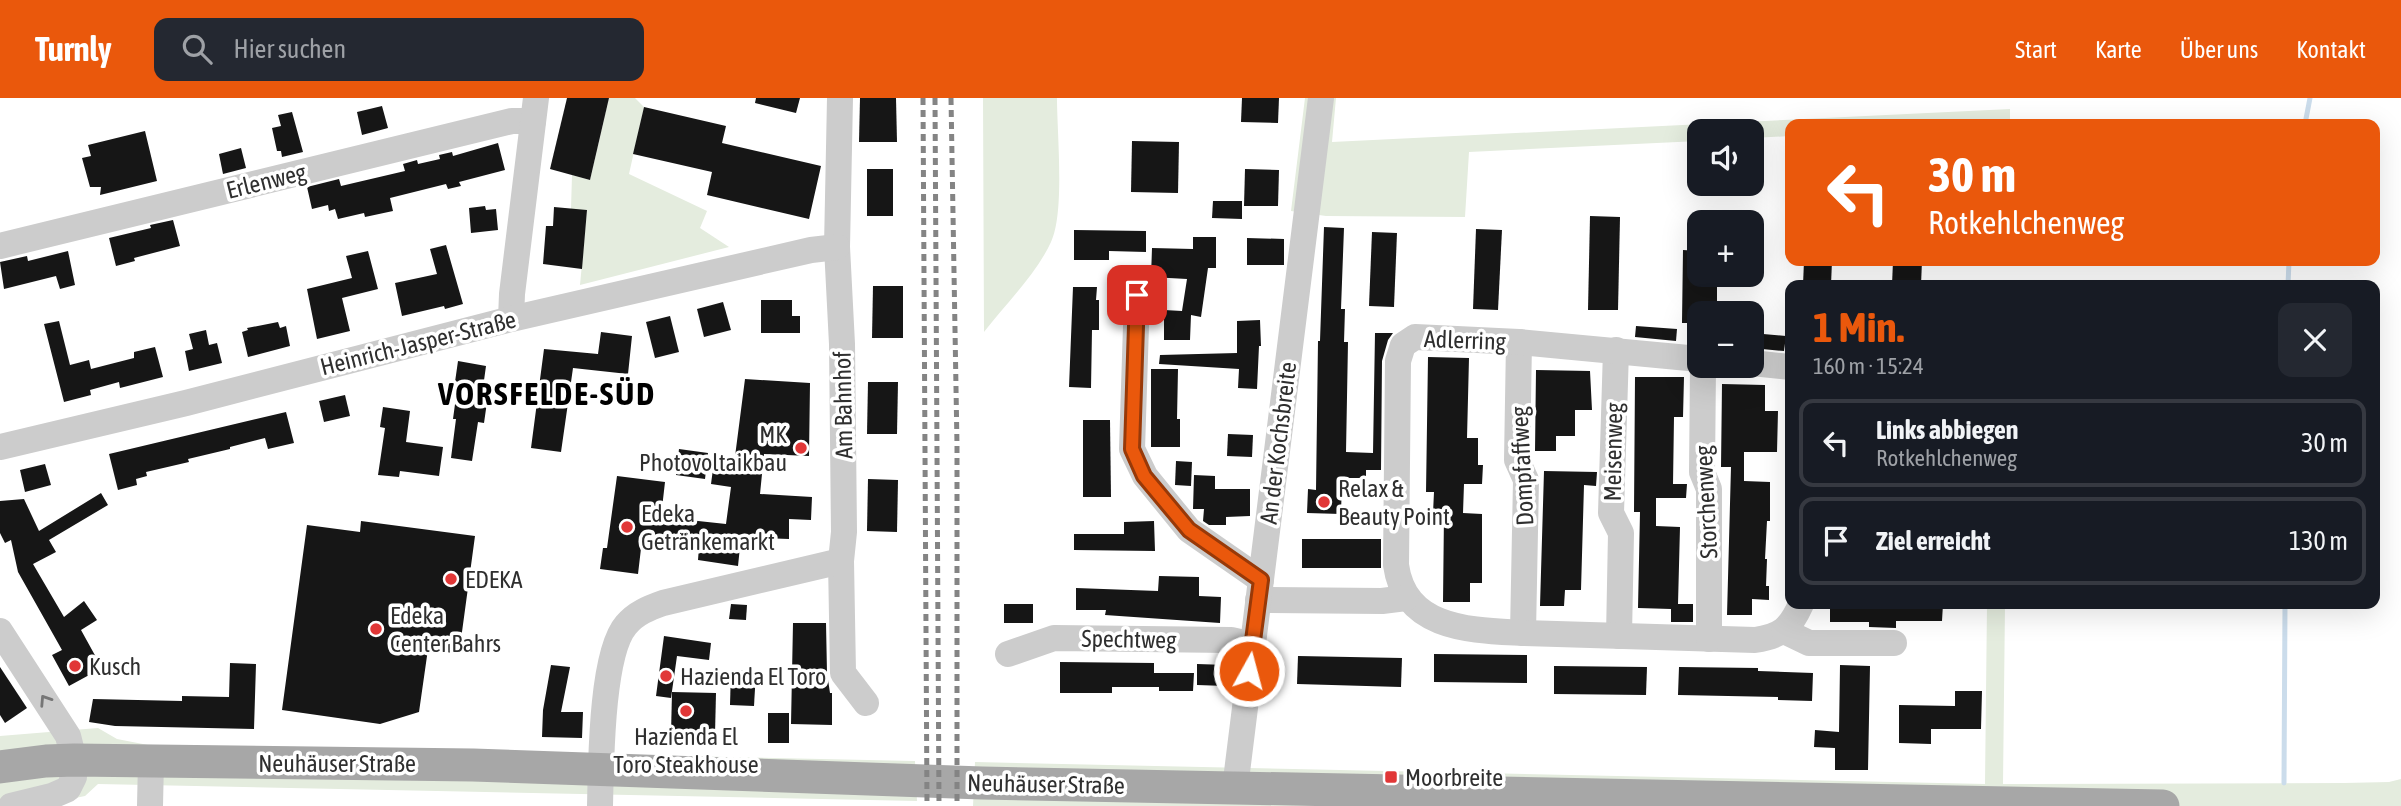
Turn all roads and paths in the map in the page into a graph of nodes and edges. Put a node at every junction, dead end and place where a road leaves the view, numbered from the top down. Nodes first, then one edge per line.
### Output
1 (840, 98) edge
2 (1321, 98) edge
3 (535, 109) edge
4 (0, 246) edge
5 (837, 247) junction
6 (1137, 295) dead end
7 (511, 319) junction
8 (1519, 342) junction
9 (1616, 350) junction
10 (1687, 358) edge
11 (1764, 364) edge
12 (1785, 366) edge
13 (1703, 378) edge
14 (0, 447) edge
15 (841, 561) junction
16 (1259, 590) junction
17 (1406, 597) junction
18 (1798, 609) edge
19 (0, 631) edge
20 (1784, 631) junction
21 (1523, 633) junction
22 (1619, 636) junction
23 (1709, 639) junction
24 (1894, 643) dead end
25 (1252, 645) junction
26 (1008, 654) dead end
27 (866, 703) dead end
28 (74, 760) junction
29 (151, 761) junction
30 (0, 767) edge
31 (601, 770) junction
32 (1234, 788) junction
33 (1317, 797) edge
34 (11, 806) edge
35 (150, 806) edge
36 (600, 806) edge
37 (2163, 806) edge

1 - 5 street, Am Bahnhof
2 - 16 street, An der Kochsbreite
3 - 4 street, Erlenweg
3 - 7 street
5 - 7 street, Heinrich-Jasper-Straße
5 - 15 street, Am Bahnhof
6 - 16 street
7 - 14 street, Heinrich-Jasper-Straße
8 - 9 street, Adlerring
8 - 17 street, Adlerring
8 - 21 street, Dompfaffweg
9 - 10 street, Adlerring
9 - 22 street, Meisenweg
11 - 12 street
13 - 23 street, Storchenweg
15 - 27 street, Am Bahnhof
15 - 31 street
16 - 17 street
16 - 25 street, An der Kochsbreite
17 - 21 street
18 - 20 street
28 -> 19 street
20 - 23 street
20 - 24 street
21 - 22 street
22 - 23 street
25 - 26 street, Spechtweg
25 - 32 street, An der Kochsbreite
28 - 29 main road, Neuhäuser Straße
28 - 30 main road, Neuhäuser Straße
28 - 34 street
29 - 31 main road, Neuhäuser Straße
29 - 35 street
31 - 32 main road, Neuhäuser Straße
31 - 36 street
32 - 33 main road, Neuhäuser Straße
33 - 37 main road, Neuhäuser Straße

